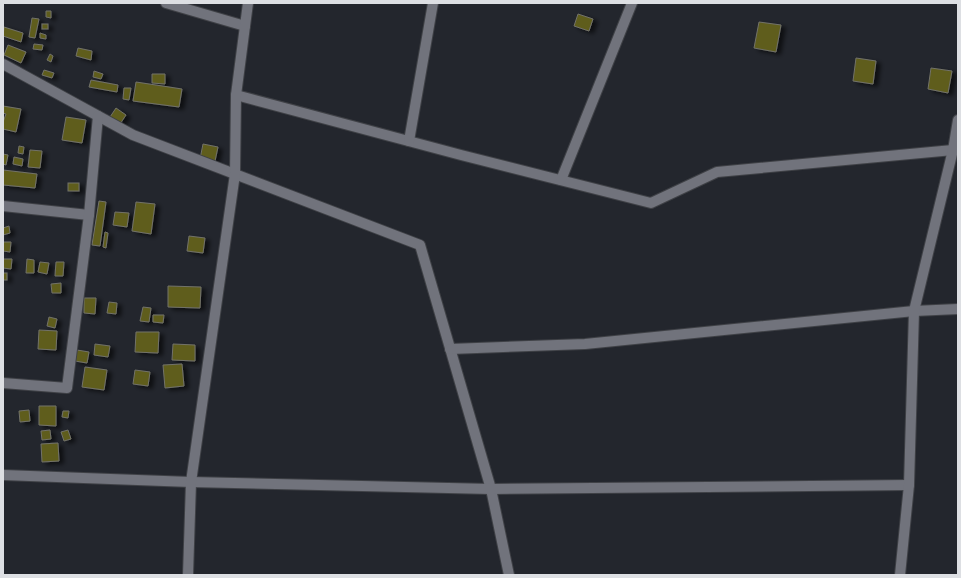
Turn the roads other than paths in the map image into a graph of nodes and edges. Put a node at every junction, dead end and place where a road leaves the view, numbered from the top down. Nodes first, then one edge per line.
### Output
1 (166, 3) edge
2 (248, 3) edge
3 (433, 3) edge
4 (632, 3) edge
5 (245, 26) junction
6 (3, 64) edge
7 (236, 94) junction
8 (98, 116) junction
9 (958, 120) edge
10 (409, 141) junction
11 (953, 150) junction
12 (235, 174) junction
13 (561, 180) junction
14 (3, 206) edge
15 (89, 215) junction
16 (958, 309) edge
17 (914, 311) junction
18 (450, 349) junction
19 (3, 383) edge
20 (3, 475) edge
21 (191, 482) junction
22 (909, 485) junction
23 (490, 489) junction
24 (188, 575) edge
25 (509, 575) edge
26 (900, 575) edge

1 - 5 street
2 - 5 street
3 - 10 street
4 - 13 street
5 - 7 street
6 - 8 street
7 - 10 street
7 - 12 street
8 - 12 street
8 - 15 street
9 - 11 street
10 - 13 street
11 - 13 street
11 - 17 street
12 - 18 street
12 - 21 street
14 - 15 street
15 - 19 street
16 - 17 street
17 - 18 street
17 - 22 street
18 - 23 street
20 - 21 street
21 - 23 street
21 - 24 street
22 - 23 street
22 - 26 street
23 - 25 street

